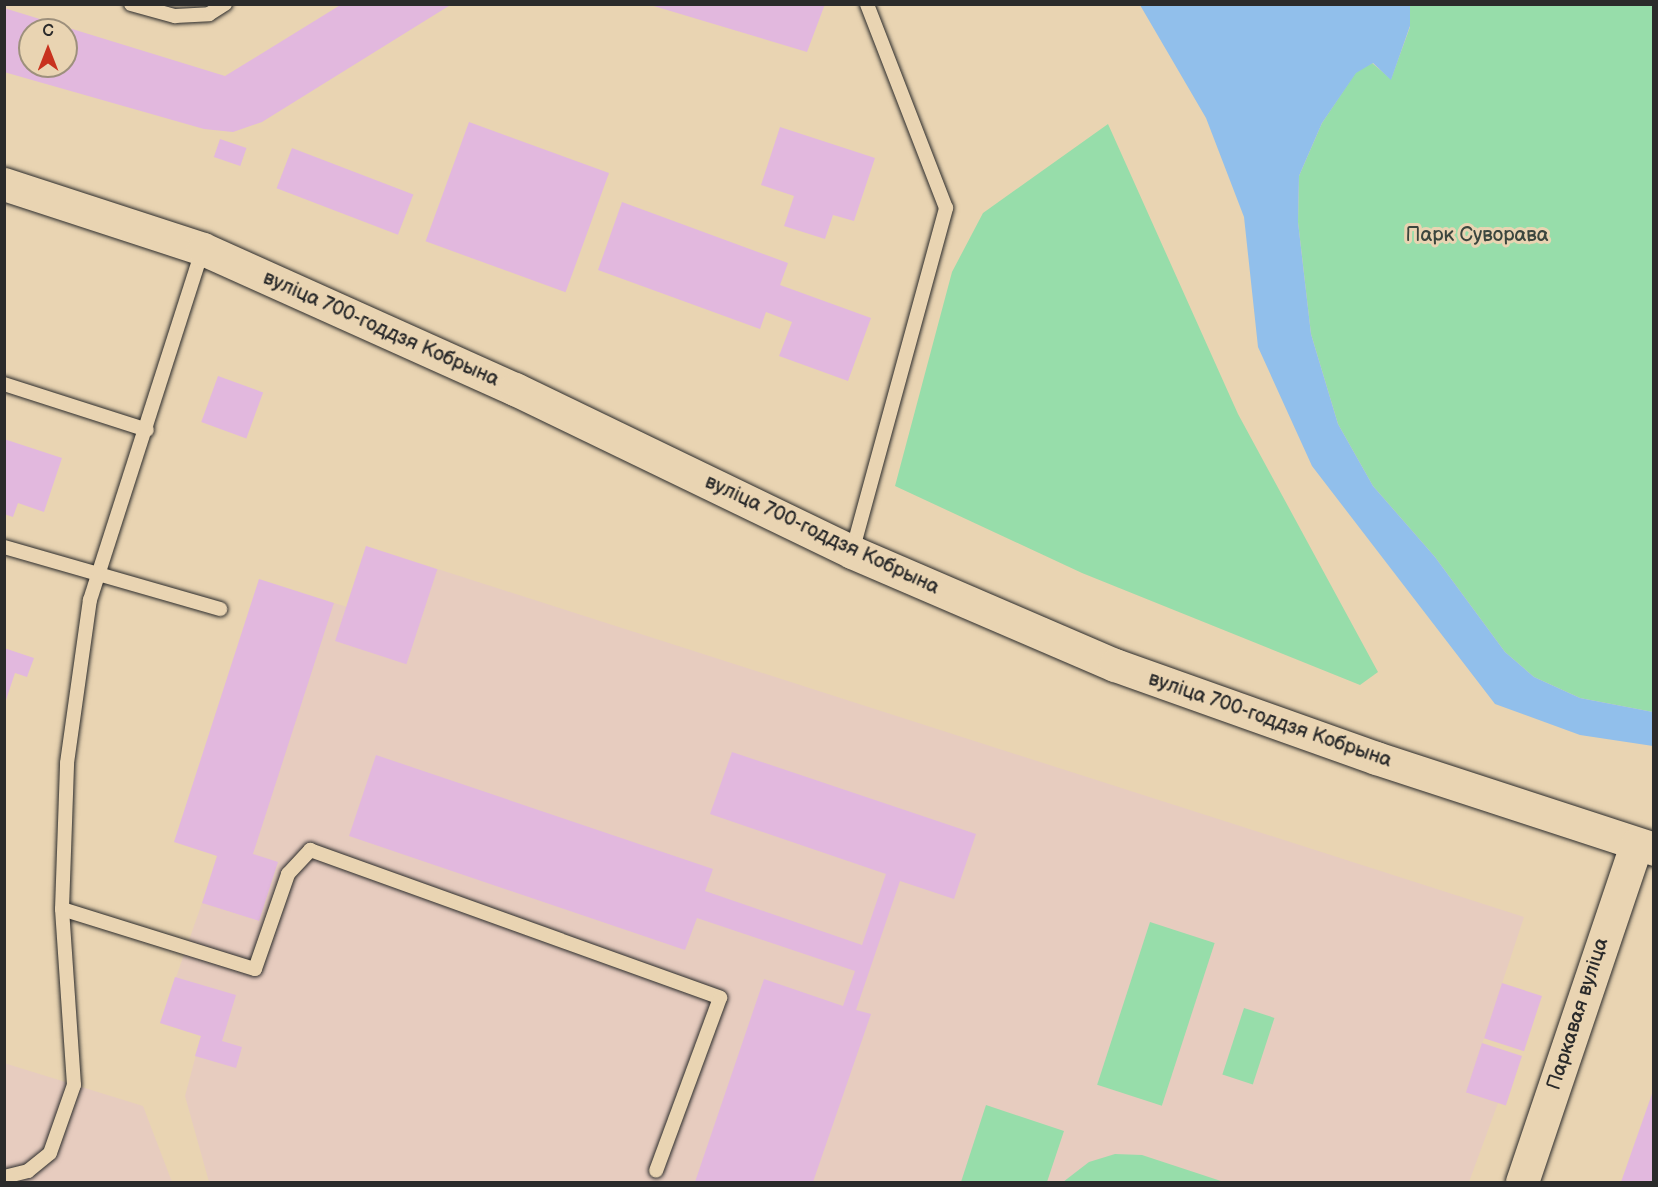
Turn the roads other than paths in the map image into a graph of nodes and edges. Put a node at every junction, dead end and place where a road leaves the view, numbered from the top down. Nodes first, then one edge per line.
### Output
1 (131, 4) edge
2 (225, 4) edge
3 (867, 4) edge
4 (4, 184) edge
5 (203, 249) junction
6 (4, 384) edge
7 (147, 430) junction
8 (4, 547) edge
9 (852, 552) junction
10 (96, 576) junction
11 (220, 609) dead end
12 (1645, 847) edge
13 (62, 909) junction
14 (656, 1171) dead end
15 (4, 1176) edge
16 (1522, 1182) edge

1 - 2 lane
3 - 9 lane
4 - 5 street, вуліца 700-годдзя Кобрына
5 - 7 lane
5 - 9 street, вуліца 700-годдзя Кобрына
6 - 7 lane
7 - 10 lane
8 - 10 lane
9 - 12 street, вуліца 700-годдзя Кобрына
10 - 11 lane
10 - 13 lane
12 - 16 street, Паркавая вуліца
13 - 14 lane
13 - 15 lane

